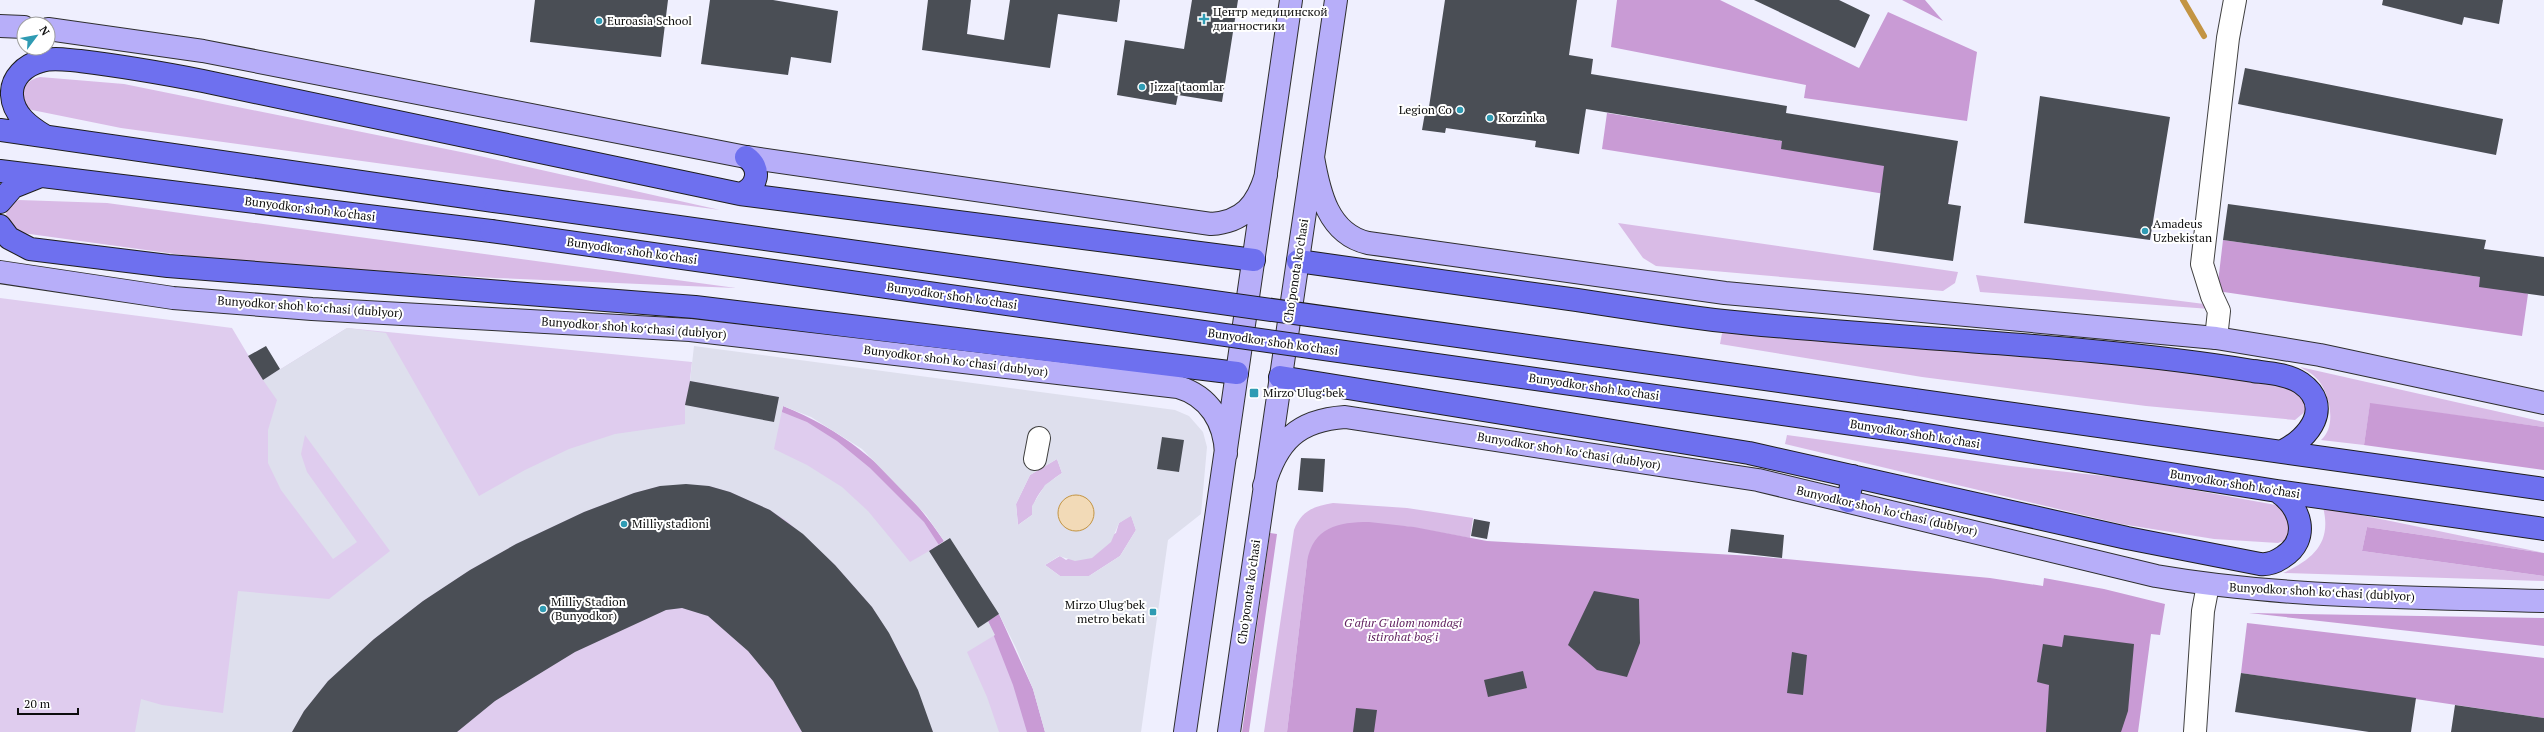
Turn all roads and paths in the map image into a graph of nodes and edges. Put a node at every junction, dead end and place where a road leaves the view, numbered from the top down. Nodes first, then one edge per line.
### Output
1 (1291, 0) edge
2 (1336, 0) edge
3 (2235, 0) edge
4 (0, 26) edge
5 (16, 27) edge
6 (56, 30) edge
7 (0, 130) edge
8 (45, 136) junction
9 (746, 157) junction
10 (1313, 157) junction
11 (0, 171) edge
12 (1266, 175) junction
13 (41, 176) junction
14 (740, 194) junction
15 (0, 202) edge
16 (0, 226) edge
17 (1254, 260) junction
18 (1298, 261) junction
19 (0, 272) edge
20 (2216, 338) junction
21 (1237, 373) junction
22 (1280, 377) junction
23 (2544, 403) edge
24 (2283, 451) junction
25 (1226, 454) junction
26 (1853, 476) junction
27 (1264, 486) junction
28 (2544, 488) edge
29 (2277, 491) junction
30 (1848, 501) junction
31 (2544, 530) edge
32 (2208, 585) junction
33 (2544, 601) edge
34 (1185, 732) edge
35 (1229, 732) edge
36 (2195, 732) edge

1 - 12 street
2 - 10 street, Cho'ponota ko'chasi
3 - 20 street
4 - 5 street
6 - 9 street
7 - 8 main road
8 - 14 main road
8 - 24 main road, bridge
9 - 12 street
9 - 14 main road
10 - 18 street, Cho'ponota ko'chasi
10 - 20 street
11 - 13 main road, Bunyodkor shoh ko'chasi
12 - 17 street
13 - 15 main road
13 - 29 main road, Bunyodkor shoh ko'chasi, bridge
14 - 17 main road
16 - 21 main road
17 - 21 street
18 - 22 street, Cho'ponota ko'chasi
18 - 24 main road
19 - 25 street, Bunyodkor shoh koʻchasi (dublyor)
20 - 23 street
21 - 25 street
22 - 26 main road
22 - 27 street, Cho'ponota ko'chasi
24 - 28 main road
25 - 34 street
26 - 29 main road
26 - 30 main road
27 - 30 street, Bunyodkor shoh koʻchasi (dublyor)
27 - 35 street, Cho'ponota ko'chasi
29 - 31 main road, Bunyodkor shoh ko'chasi
30 - 32 street, Bunyodkor shoh koʻchasi (dublyor)
32 - 33 street, Bunyodkor shoh koʻchasi (dublyor)
32 - 36 street

